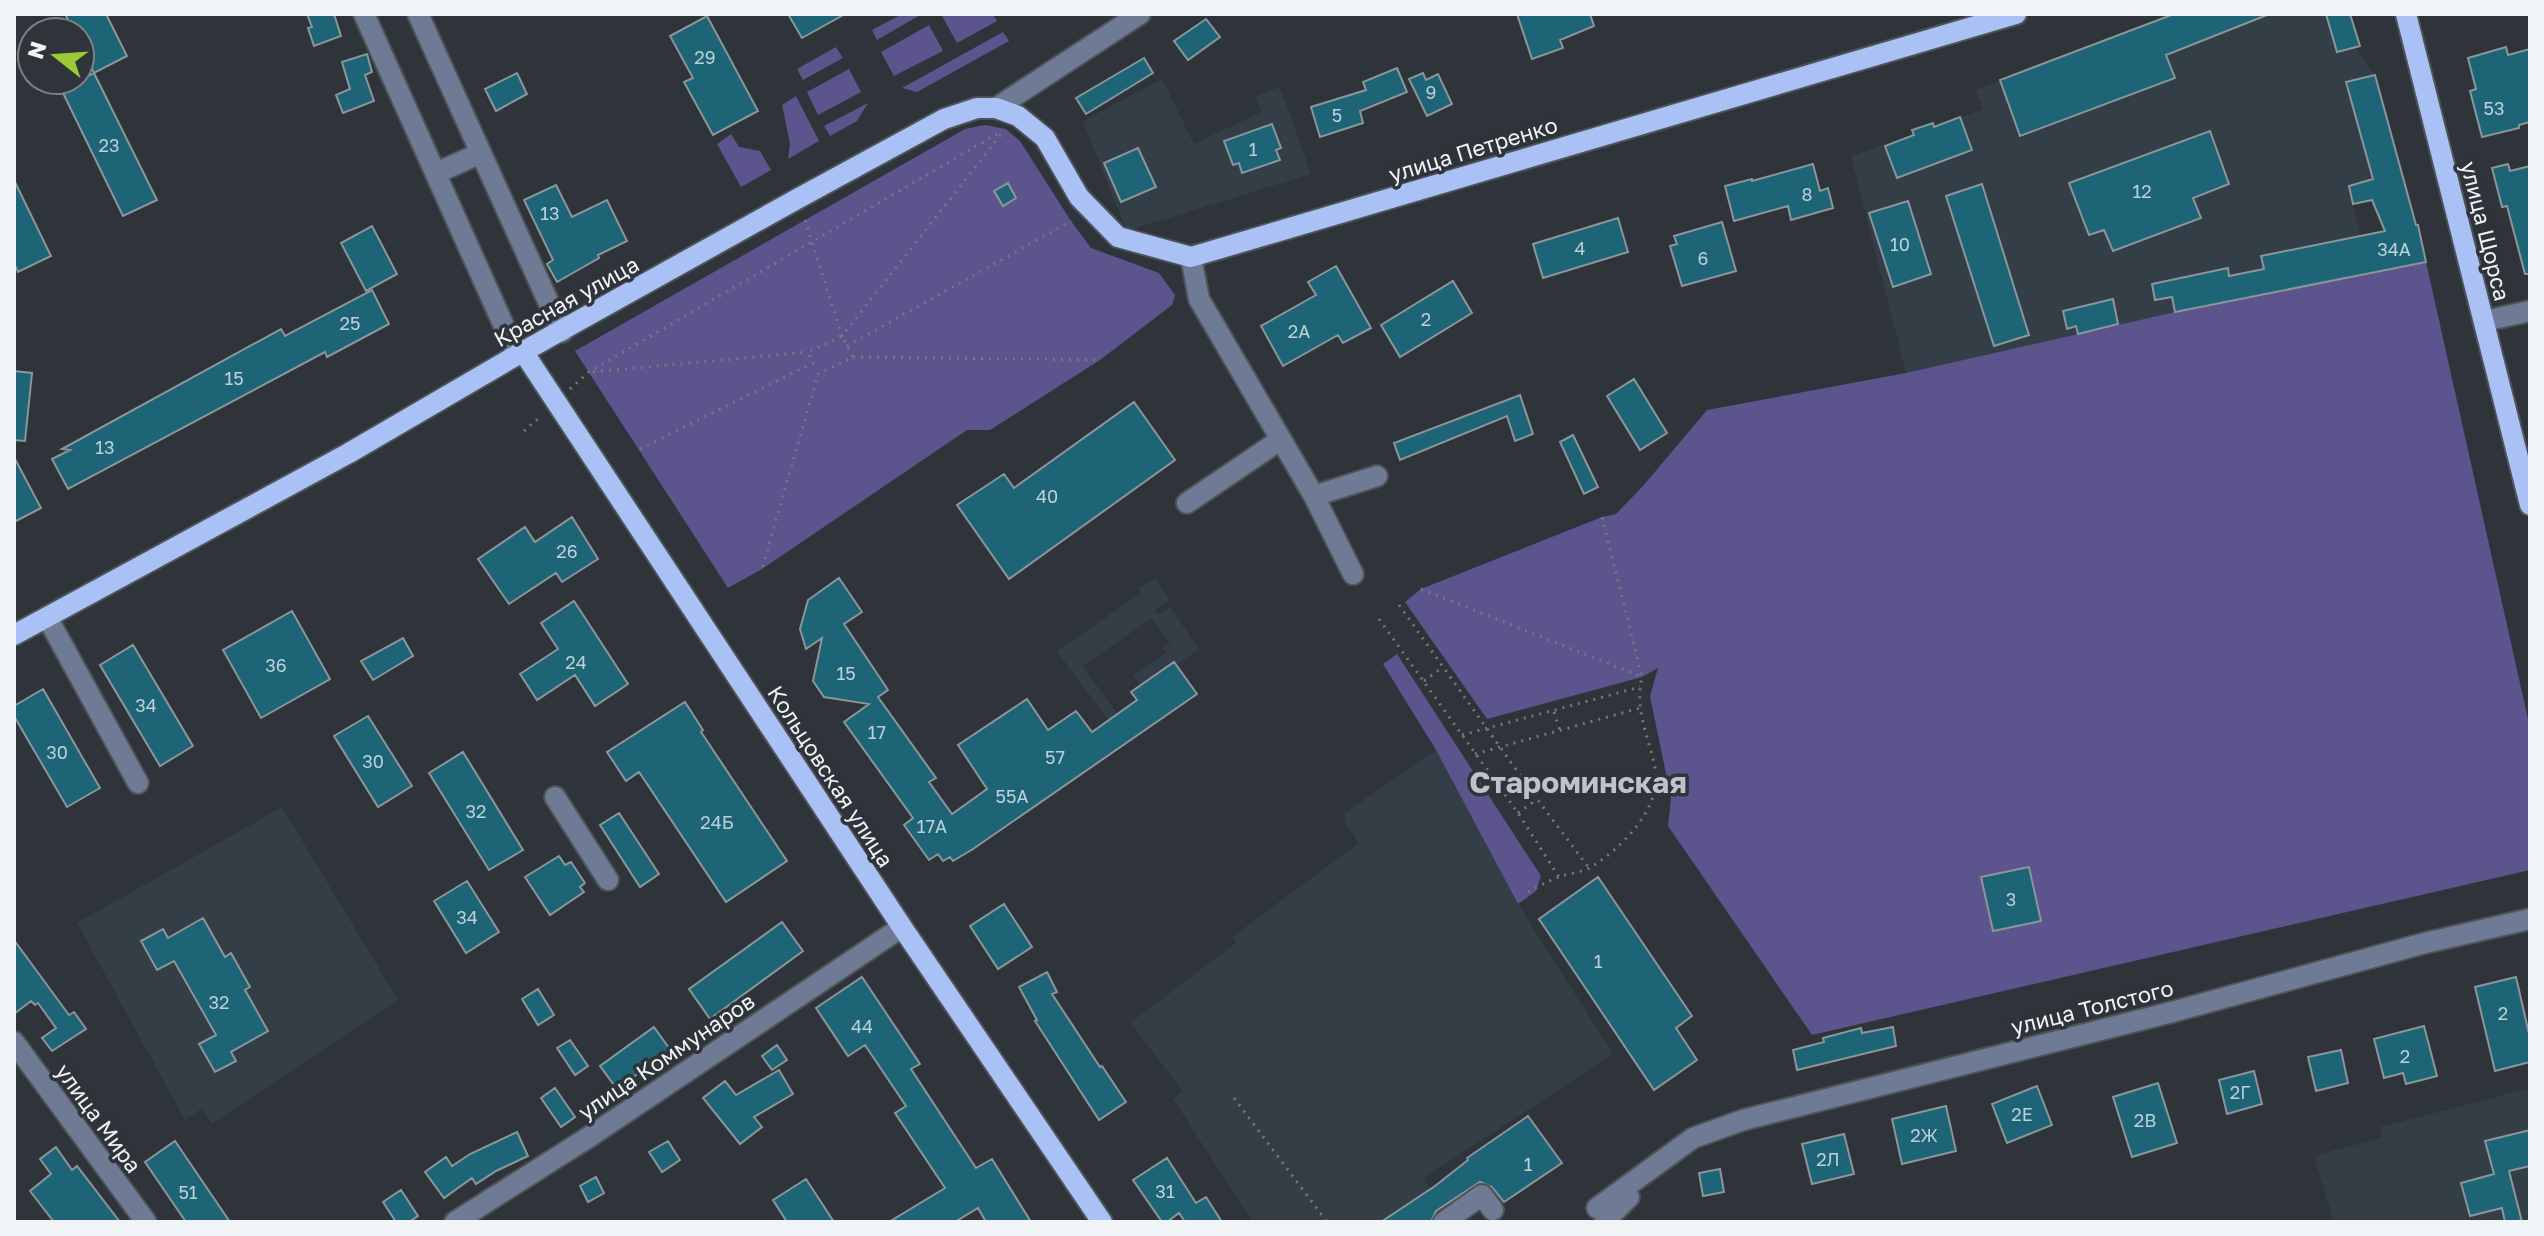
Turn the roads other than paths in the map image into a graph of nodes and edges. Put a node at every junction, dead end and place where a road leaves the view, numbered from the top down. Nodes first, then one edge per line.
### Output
1 (364, 14) edge
2 (418, 14) edge
3 (1140, 14) edge
4 (2016, 14) edge
5 (2406, 14) edge
6 (996, 108) junction
7 (481, 153) junction
8 (436, 173) junction
9 (1191, 257) junction
10 (2530, 311) edge
11 (2484, 321) junction
12 (562, 332) junction
13 (520, 354) junction
14 (1280, 440) junction
15 (1377, 476) dead end
16 (1314, 496) junction
17 (1187, 503) dead end
18 (2530, 505) edge
19 (1353, 574) dead end
20 (47, 617) junction
21 (14, 635) edge
22 (138, 783) dead end
23 (555, 797) dead end
24 (608, 880) dead end
25 (2530, 919) edge
26 (902, 927) junction
27 (14, 1042) edge
28 (1493, 1210) dead end
29 (1601, 1215) edge
30 (146, 1222) edge
31 (455, 1222) edge
32 (1102, 1222) edge
33 (1444, 1222) edge

1 - 8 street, Кольцовская улица
2 - 7 street
3 - 6 street, Красная улица
4 - 9 main road, улица Петренко
5 - 11 main road, улица Щорса
6 - 9 main road
6 - 12 main road, Красная улица
7 - 8 street
7 - 12 street
8 - 13 street, Кольцовская улица
9 - 14 street
10 - 11 street
11 - 18 main road, улица Щорса
12 - 13 main road, Красная улица
13 - 20 main road, Красная улица
13 - 26 main road, Кольцовская улица
14 - 16 street
14 - 17 street
15 - 16 street
16 - 19 street
20 - 21 main road, Красная улица
20 - 22 street
23 - 24 street
25 - 29 street, улица Толстого
26 - 31 street, улица Коммунаров
26 - 32 main road, Кольцовская улица
27 - 30 street, улица Мира
28 - 33 street

